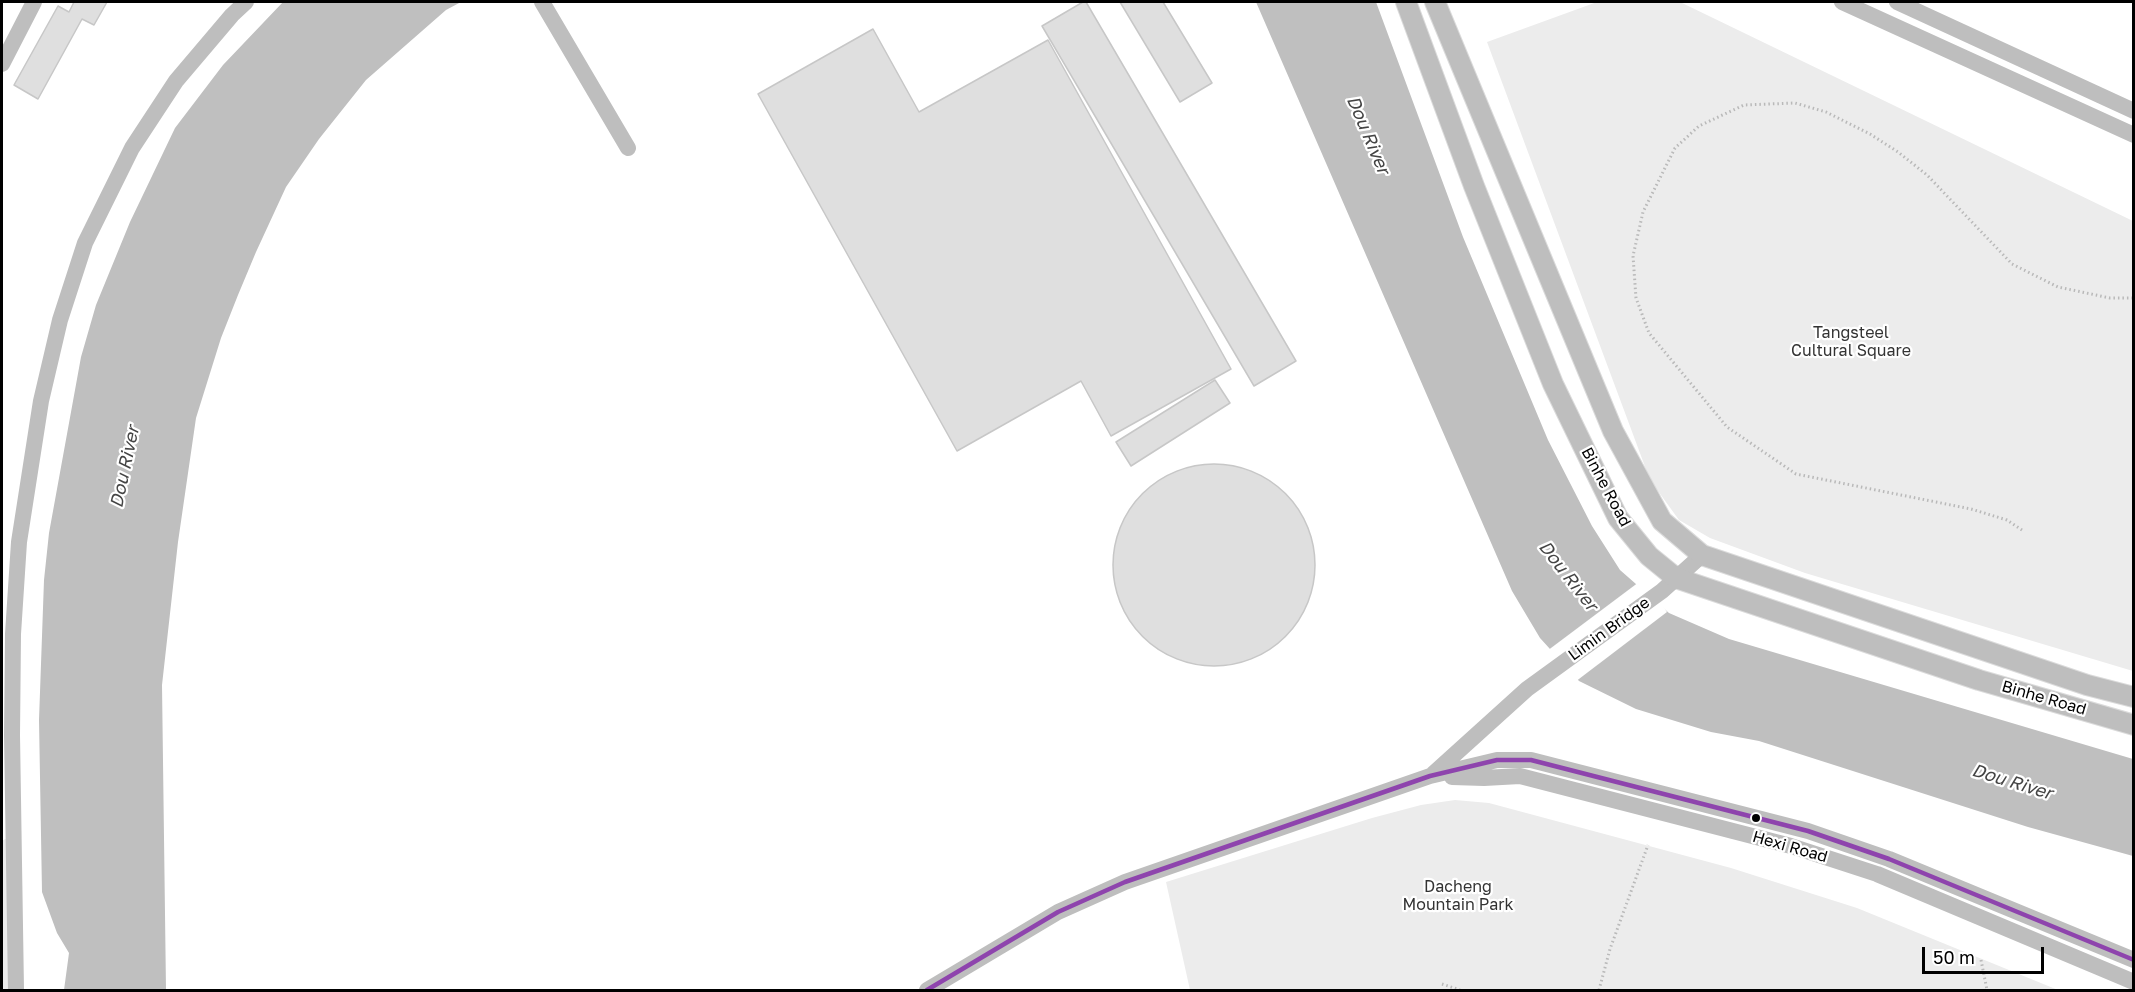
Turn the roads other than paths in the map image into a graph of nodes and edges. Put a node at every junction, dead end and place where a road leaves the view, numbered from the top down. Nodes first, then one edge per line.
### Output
1 (34, 2) edge
2 (246, 2) edge
3 (542, 2) edge
4 (1406, 2) edge
5 (1435, 2) edge
6 (1842, 2) edge
7 (1898, 2) edge
8 (2, 64) edge
9 (2133, 111) edge
10 (2133, 135) edge
11 (628, 148) dead end
12 (1702, 555) junction
13 (1669, 584) junction
14 (2133, 697) edge
15 (2133, 725) edge
16 (7, 737) edge
17 (1430, 776) junction
18 (2133, 960) edge
19 (2133, 982) edge
20 (16, 990) edge
21 (927, 990) edge

1 - 8 street
2 - 16 street
3 - 11 street
4 - 13 main road, Binhe Road
5 - 12 main road, Binhe Road
6 - 10 street
7 - 9 street
12 - 13 street, Limin Bridge
12 - 14 main road, Binhe Road
13 - 15 main road, Binhe Road
13 - 17 street, Limin Bridge
16 - 20 street
17 - 18 street, Hexi Road
17 - 19 street, Hexi Road
17 - 21 street, Hexi Road

